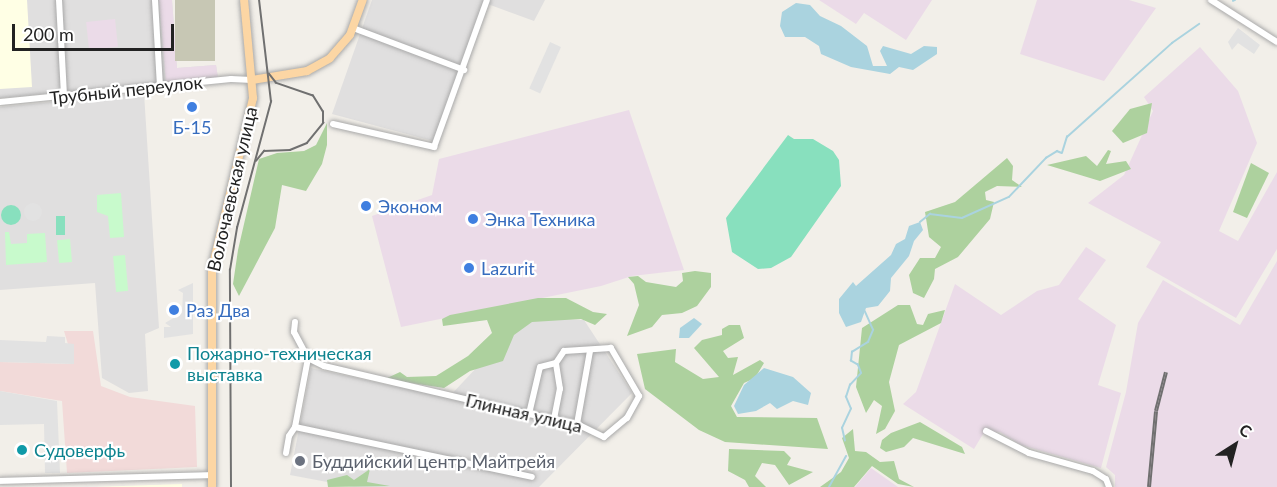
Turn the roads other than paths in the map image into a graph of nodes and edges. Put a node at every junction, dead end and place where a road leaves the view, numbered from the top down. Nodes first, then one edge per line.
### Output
1 (59, 0) edge
2 (155, 0) edge
3 (244, 0) edge
4 (363, 0) edge
5 (487, 0) edge
6 (1211, 0) edge
7 (353, 28) junction
8 (1277, 42) edge
9 (464, 70) junction
10 (252, 80) junction
11 (160, 87) junction
12 (64, 96) junction
13 (0, 102) edge
14 (333, 124) dead end
15 (296, 322) dead end
16 (590, 351) junction
17 (308, 358) junction
18 (553, 363) junction
19 (530, 414) junction
20 (554, 419) junction
21 (577, 424) junction
22 (296, 427) junction
23 (986, 431) dead end
24 (286, 453) dead end
25 (212, 475) junction
26 (532, 477) dead end
27 (0, 481) edge
28 (212, 487) edge
29 (1109, 487) edge

1 - 12 street
2 - 11 street
3 - 10 main road, Волочаевская улица
4 - 7 main road
5 - 9 street
6 - 8 street
7 - 9 street
7 - 10 main road
9 - 14 street
10 - 11 street, Трубный переулок
10 - 25 main road, Волочаевская улица
11 - 12 street, Трубный переулок
12 - 13 street, Трубный переулок
15 - 17 street
16 - 18 street, Глинная улица
16 - 21 street
16 - 21 street, Глинная улица
17 - 19 street, Глинная улица
17 - 22 street
18 - 19 street
18 - 20 street
19 - 20 street, Глинная улица
20 - 21 street, Глинная улица
22 - 24 street
22 - 26 street
23 - 29 street
25 - 27 street
25 - 28 main road, Волочаевская улица

